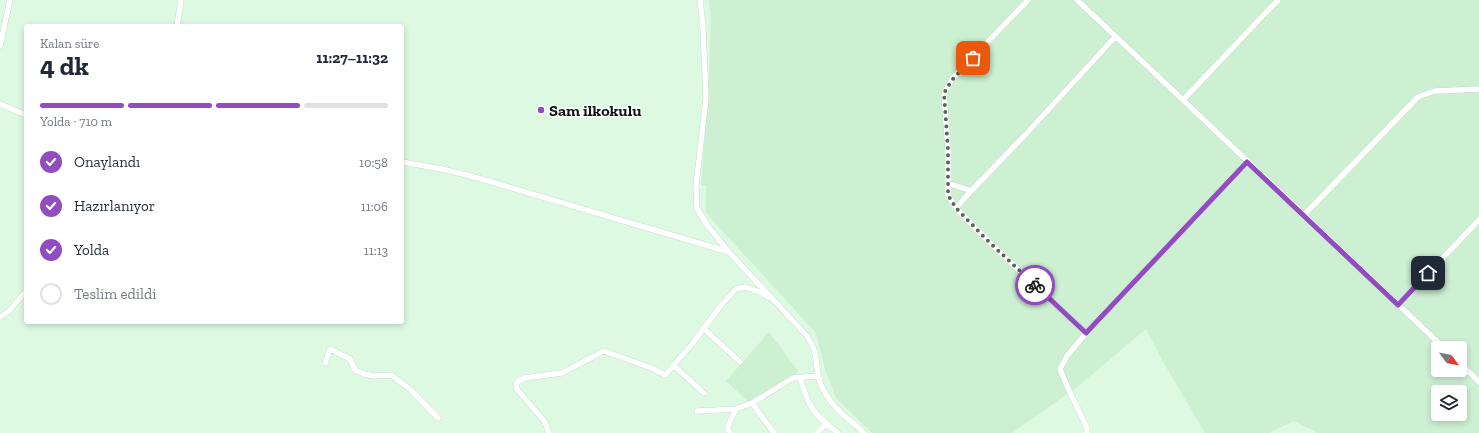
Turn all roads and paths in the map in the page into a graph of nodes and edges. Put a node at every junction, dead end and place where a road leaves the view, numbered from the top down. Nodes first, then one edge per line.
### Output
1 (10, 0) edge
2 (181, 0) edge
3 (700, 0) edge
4 (1028, 0) edge
5 (1077, 0) edge
6 (1278, 0) edge
7 (177, 24) edge
8 (1115, 37) junction
9 (0, 46) edge
10 (1479, 89) edge
11 (1184, 100) junction
12 (0, 104) edge
13 (24, 114) edge
14 (404, 162) edge
15 (1247, 162) junction
16 (948, 183) junction
17 (971, 191) junction
18 (956, 208) junction
19 (1304, 215) junction
20 (1479, 220) edge
21 (729, 252) junction
22 (24, 293) edge
23 (776, 303) junction
24 (1398, 305) junction
25 (0, 317) edge
26 (703, 328) junction
27 (1086, 333) junction
28 (1437, 341) edge
29 (325, 362) dead end
30 (740, 362) dead end
31 (673, 365) junction
32 (1467, 370) edge
33 (818, 376) junction
34 (800, 378) junction
35 (1479, 382) edge
36 (704, 393) dead end
37 (752, 403) junction
38 (736, 409) junction
39 (697, 411) dead end
40 (438, 418) dead end
41 (826, 424) junction
42 (549, 433) edge
43 (730, 433) edge
44 (774, 433) edge
45 (816, 433) edge
46 (838, 433) edge
47 (864, 433) edge
48 (1087, 433) edge

1 - 9 street
2 - 7 street
3 - 21 street
4 - 16 street
5 - 8 street
6 - 11 street
8 - 11 street
8 - 17 street
10 - 19 street
11 - 15 street
12 - 13 street
14 - 21 street
15 - 19 street
15 - 27 street
16 - 17 street
16 - 18 street
17 - 18 street
18 - 27 street
19 - 24 street
20 - 24 street
21 - 23 street
22 - 25 street
23 - 26 street
23 - 33 street
24 - 28 street
26 - 30 street
26 - 31 street
27 - 48 street
29 - 40 street
31 - 36 street
31 - 42 street
32 - 35 street
33 - 34 street
33 - 47 street
34 - 37 street
34 - 41 street
37 - 38 street
37 - 44 street
38 - 39 street
38 - 43 street
41 - 45 street
41 - 46 street

